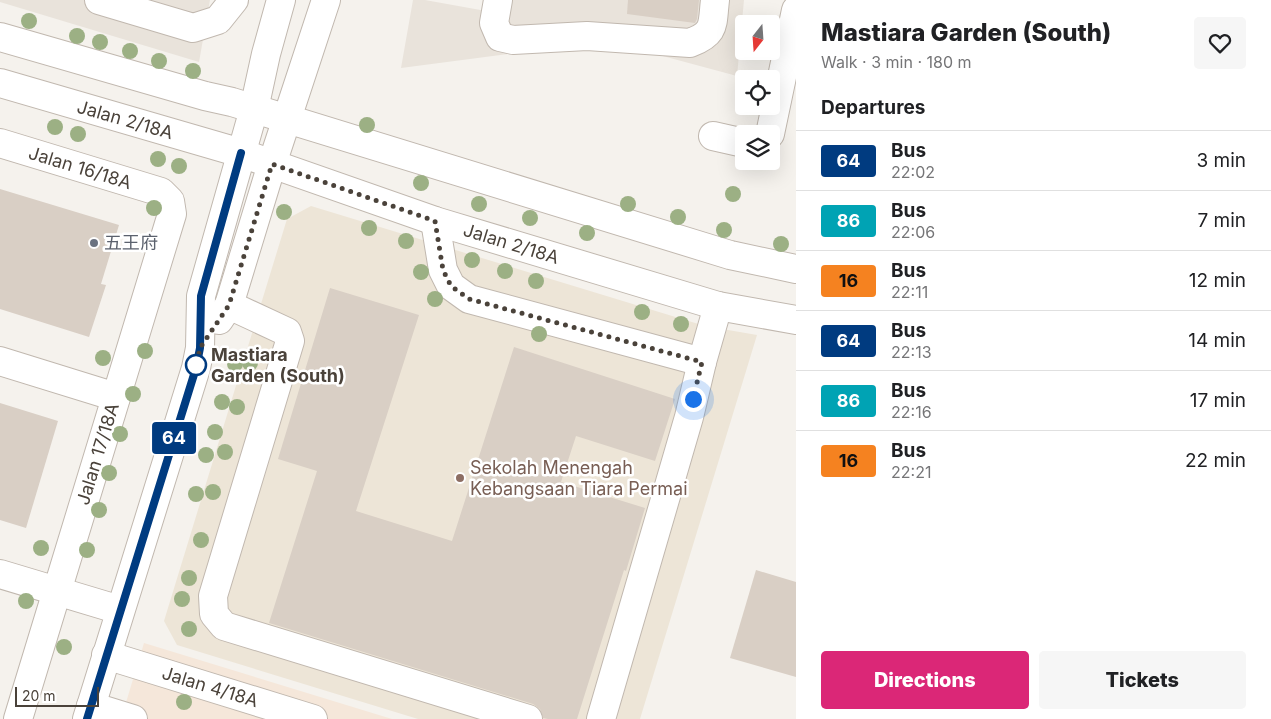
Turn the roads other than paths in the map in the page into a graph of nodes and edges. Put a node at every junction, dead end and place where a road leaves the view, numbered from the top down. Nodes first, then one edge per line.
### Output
1 (99, 0) edge
2 (234, 0) edge
3 (281, 0) edge
4 (326, 0) edge
5 (498, 0) edge
6 (715, 0) edge
7 (796, 10) edge
8 (0, 37) edge
9 (0, 83) edge
10 (254, 109) junction
11 (286, 118) junction
12 (772, 125) edge
13 (713, 136) dead end
14 (735, 142) edge
15 (0, 143) edge
16 (241, 153) junction
17 (272, 164) junction
18 (161, 192) joint
19 (435, 221) junction
20 (796, 269) edge
21 (229, 305) junction
22 (718, 306) junction
23 (796, 320) edge
24 (200, 348) junction
25 (0, 361) edge
26 (702, 362) junction
27 (116, 396) junction
28 (0, 574) edge
29 (57, 591) junction
30 (120, 610) junction
31 (106, 655) junction
32 (89, 712) edge
33 (18, 719) edge
34 (133, 719) edge
35 (313, 719) edge
36 (528, 719) edge
37 (601, 719) edge

1 - 2 street
3 - 10 street
4 - 11 street
5 - 6 street
7 - 12 street
8 - 10 street
9 - 16 street, Jalan 2/18A
10 - 11 street
10 - 16 street
11 - 17 street
11 - 20 street
13 - 14 street
15 - 18 street, Jalan 16/18A
16 - 17 street, Jalan 2/18A
16 - 24 street
17 - 19 street, Jalan 2/18A
17 - 21 street
18 - 27 street, Jalan 17/18A
19 - 22 street, Jalan 2/18A
19 - 26 street
21 - 24 street
21 - 36 street
22 - 23 street, Jalan 2/18A
22 - 26 street
24 - 30 street
25 - 27 street
26 - 37 street
27 - 29 street, Jalan 17/18A
28 - 29 street
29 - 30 street
29 - 33 street, Jalan 17/18A
30 - 31 street
31 - 32 street
31 - 35 street, Jalan 4/18A
32 - 34 street

